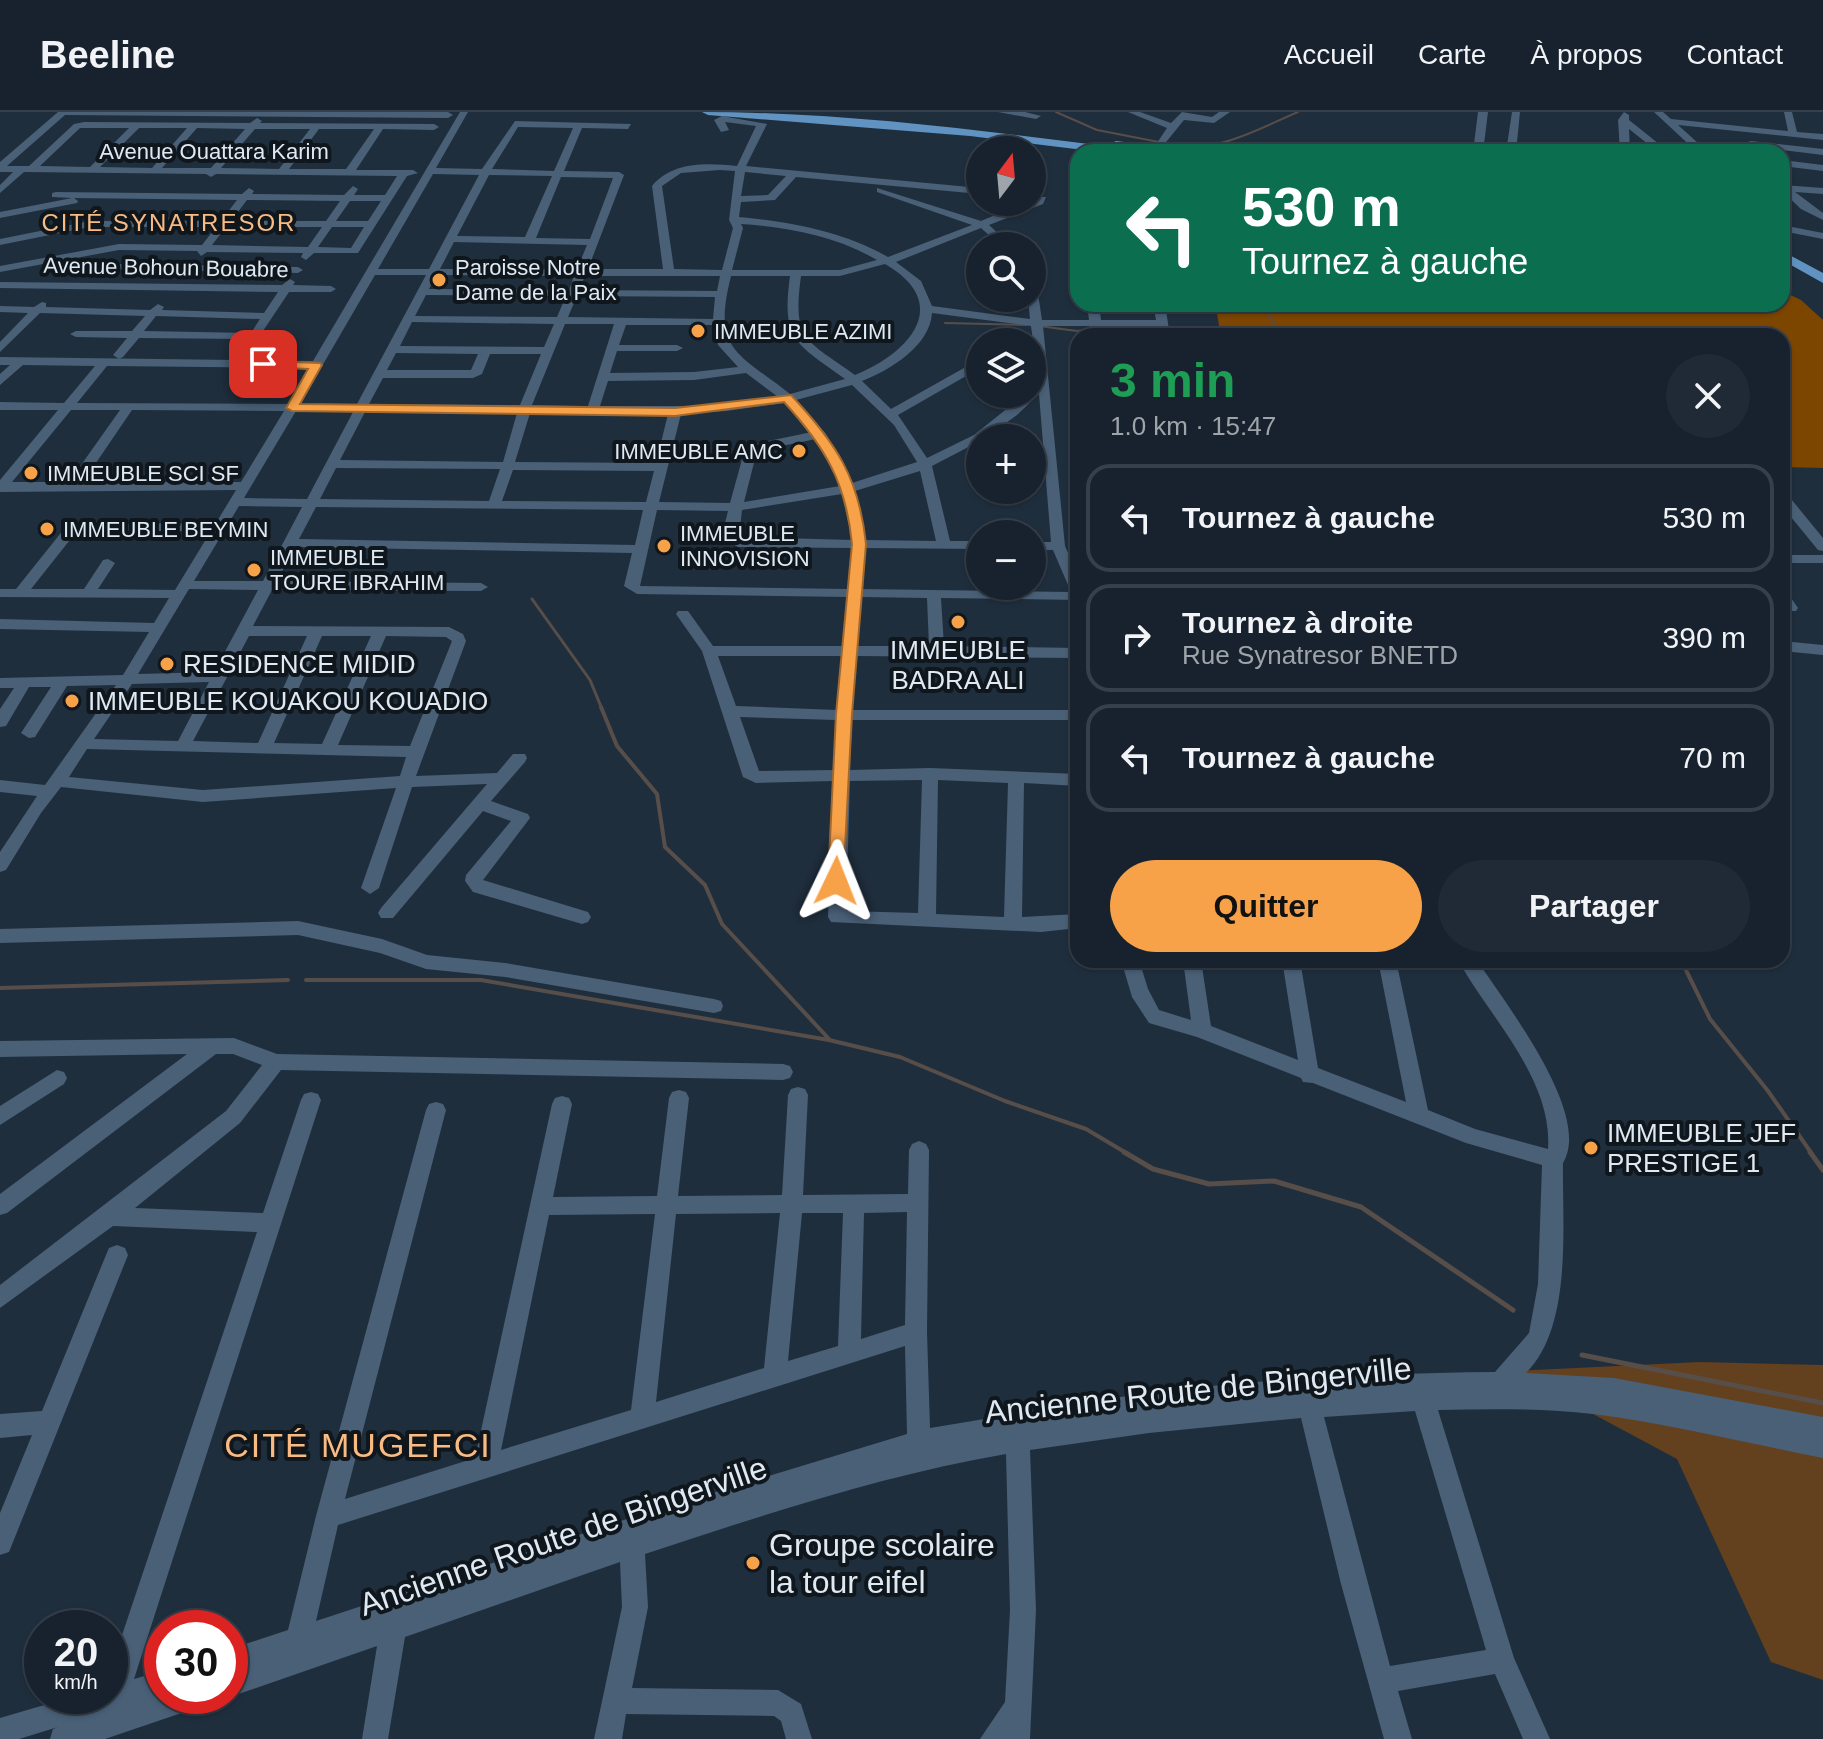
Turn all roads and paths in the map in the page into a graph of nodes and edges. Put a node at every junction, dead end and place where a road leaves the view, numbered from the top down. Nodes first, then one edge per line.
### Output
1 (464, 112) edge
2 (708, 112) edge
3 (797, 112) edge
4 (1003, 112) edge
5 (1132, 112) edge
6 (1225, 112) edge
7 (1483, 112) edge
8 (1516, 112) edge
9 (1658, 112) edge
10 (1788, 112) edge
11 (59, 113) edge
12 (264, 113) edge
13 (1184, 114) edge
14 (448, 115) dead end
15 (1036, 116) dead end
16 (1624, 116) edge
17 (1701, 119) edge
18 (1667, 121) junction
19 (579, 124) junction
20 (1749, 125) junction
21 (136, 126) junction
22 (194, 126) junction
23 (317, 126) junction
24 (628, 126) dead end
25 (253, 127) junction
26 (380, 127) junction
27 (434, 127) dead end
28 (1172, 127) junction
29 (724, 130) dead end
30 (1793, 134) junction
31 (1823, 137) edge
32 (1070, 144) edge
33 (1117, 144) edge
34 (1161, 144) edge
35 (1479, 144) edge
36 (1512, 144) edge
37 (1625, 144) edge
38 (1655, 144) edge
39 (1694, 144) edge
40 (1751, 144) edge
41 (1790, 150) edge
42 (1823, 152) edge
43 (1790, 164) edge
44 (0, 168) edge
45 (739, 168) junction
46 (1823, 168) edge
47 (26, 170) junction
48 (154, 171) junction
49 (214, 171) junction
50 (266, 171) junction
51 (282, 171) junction
52 (486, 171) junction
53 (315, 172) junction
54 (349, 172) junction
55 (364, 172) junction
56 (429, 172) junction
57 (557, 172) junction
58 (404, 173) junction
59 (794, 173) junction
60 (1790, 174) edge
61 (816, 176) junction
62 (1823, 178) edge
63 (73, 180) junction
64 (1790, 188) edge
65 (0, 190) edge
66 (966, 190) edge
67 (1823, 191) edge
68 (1790, 193) edge
69 (194, 195) junction
70 (102, 196) junction
71 (246, 196) junction
72 (347, 197) junction
73 (387, 198) junction
74 (736, 199) junction
75 (45, 206) junction
76 (287, 213) junction
77 (0, 215) edge
78 (1005, 216) edge
79 (1823, 217) edge
80 (734, 220) junction
81 (108, 223) junction
82 (169, 224) junction
83 (223, 224) junction
84 (329, 224) junction
85 (370, 224) junction
86 (983, 225) junction
87 (1790, 231) edge
88 (991, 232) edge
89 (1823, 236) edge
90 (450, 239) junction
91 (529, 241) junction
92 (0, 242) edge
93 (595, 242) junction
94 (119, 247) junction
95 (149, 247) junction
96 (206, 248) junction
97 (260, 249) junction
98 (310, 250) junction
99 (96, 251) junction
100 (890, 260) junction
101 (1790, 260) edge
102 (38, 262) junction
103 (78, 268) junction
104 (0, 269) edge
105 (132, 269) junction
106 (188, 269) junction
107 (241, 269) junction
108 (298, 270) junction
109 (370, 272) junction
110 (432, 272) junction
111 (581, 272) junction
112 (668, 272) junction
113 (727, 273) junction
114 (796, 273) junction
115 (1823, 279) edge
116 (60, 285) junction
117 (1, 286) edge
118 (116, 286) junction
119 (174, 287) junction
120 (228, 287) junction
121 (286, 288) junction
122 (331, 289) dead end
123 (422, 292) junction
124 (573, 293) junction
125 (723, 294) junction
126 (0, 309) edge
127 (928, 309) junction
128 (37, 310) junction
129 (95, 312) junction
130 (1035, 312) edge
131 (153, 313) junction
132 (210, 314) junction
133 (268, 316) junction
134 (407, 319) junction
135 (563, 321) junction
136 (621, 321) junction
137 (718, 322) junction
138 (1037, 323) junction
139 (1037, 328) edge
140 (1074, 328) edge
141 (136, 335) junction
142 (255, 336) junction
143 (192, 340) junction
144 (613, 348) junction
145 (677, 348) dead end
146 (0, 349) edge
147 (392, 349) junction
148 (485, 350) junction
149 (548, 351) junction
150 (119, 355) dead end
151 (241, 356) dead end
152 (0, 361) edge
153 (20, 361) junction
154 (103, 363) junction
155 (316, 365) junction
156 (750, 369) junction
157 (966, 372) edge
158 (379, 374) junction
159 (603, 377) junction
160 (853, 379) junction
161 (0, 381) edge
162 (787, 398) junction
163 (1046, 405) edge
164 (0, 406) edge
165 (129, 406) junction
166 (66, 407) junction
167 (292, 408) junction
168 (1017, 408) edge
169 (360, 409) junction
170 (524, 410) junction
171 (592, 411) junction
172 (675, 412) junction
173 (890, 414) junction
174 (820, 434) junction
175 (331, 464) junction
176 (925, 465) junction
177 (508, 466) junction
178 (661, 467) junction
179 (74, 485) junction
180 (244, 486) junction
181 (0, 487) edge
182 (849, 489) junction
183 (234, 502) junction
184 (311, 502) junction
185 (494, 504) junction
186 (650, 507) junction
187 (736, 507) junction
188 (1790, 507) edge
189 (1790, 519) edge
190 (1800, 519) junction
191 (219, 527) junction
192 (290, 543) junction
193 (859, 544) junction
194 (944, 545) junction
195 (966, 545) edge
196 (1046, 546) edge
197 (1058, 546) junction
198 (1823, 547) edge
199 (638, 549) junction
200 (1790, 559) edge
201 (1823, 559) edge
202 (108, 563) dead end
203 (1070, 575) edge
204 (266, 584) junction
205 (481, 587) dead end
206 (180, 590) junction
207 (0, 593) edge
208 (20, 593) junction
209 (88, 594) junction
210 (854, 594) junction
211 (934, 594) junction
212 (1070, 594) edge
213 (683, 614) dead end
214 (0, 624) edge
215 (158, 628) junction
216 (243, 631) junction
217 (380, 632) junction
218 (315, 634) junction
219 (1790, 647) edge
220 (1823, 650) edge
221 (709, 651) junction
222 (849, 651) junction
223 (937, 651) junction
224 (1070, 653) edge
225 (221, 677) junction
226 (127, 680) junction
227 (62, 682) junction
228 (0, 683) edge
229 (24, 683) junction
230 (730, 711) junction
231 (844, 714) junction
232 (1070, 715) edge
233 (0, 722) edge
234 (29, 733) dead end
235 (84, 744) junction
236 (183, 746) junction
237 (264, 748) junction
238 (328, 749) junction
239 (416, 752) junction
240 (519, 758) dead end
241 (930, 774) junction
242 (841, 776) junction
243 (502, 778) junction
244 (1016, 778) junction
245 (1070, 780) edge
246 (408, 782) junction
247 (0, 786) edge
248 (53, 786) junction
249 (481, 804) junction
250 (0, 866) edge
251 (370, 888) dead end
252 (387, 913) dead end
253 (582, 917) dead end
254 (927, 921) junction
255 (1070, 921) edge
256 (1013, 924) junction
257 (0, 936) edge
258 (1132, 968) edge
259 (1193, 968) edge
260 (1292, 968) edge
261 (1389, 968) edge
262 (1472, 968) edge
263 (714, 1006) dead end
264 (1202, 1031) junction
265 (211, 1047) junction
266 (0, 1049) edge
267 (276, 1062) junction
268 (783, 1072) dead end
269 (1310, 1076) junction
270 (57, 1078) dead end
271 (798, 1095) dead end
272 (679, 1098) dead end
273 (311, 1100) dead end
274 (562, 1104) dead end
275 (436, 1110) dead end
276 (0, 1117) edge
277 (1419, 1117) junction
278 (919, 1150) dead end
279 (1553, 1159) junction
280 (854, 1202) junction
281 (792, 1203) junction
282 (919, 1203) junction
283 (666, 1204) junction
284 (0, 1206) edge
285 (539, 1206) junction
286 (109, 1216) junction
287 (271, 1223) junction
288 (117, 1255) dead end
289 (0, 1298) edge
290 (916, 1332) junction
291 (849, 1355) junction
292 (775, 1378) junction
293 (1500, 1383) junction
294 (1423, 1398) junction
295 (1310, 1406) junction
296 (642, 1419) junction
297 (49, 1422) junction
298 (0, 1426) edge
299 (1823, 1429) edge
300 (1018, 1441) junction
301 (919, 1442) junction
302 (1823, 1446) edge
303 (485, 1468) junction
304 (328, 1516) junction
305 (0, 1543) edge
306 (632, 1546) junction
307 (393, 1629) junction
308 (296, 1651) junction
309 (128, 1657) edge
310 (248, 1659) edge
311 (1502, 1660) junction
312 (248, 1675) edge
313 (1381, 1681) junction
314 (617, 1701) junction
315 (1017, 1709) junction
316 (144, 1713) edge
317 (61, 1714) edge
318 (0, 1731) edge
319 (63, 1739) edge
320 (375, 1739) edge
321 (608, 1739) edge
322 (799, 1739) edge
323 (994, 1739) edge
324 (1017, 1739) edge
325 (1398, 1739) edge
326 (1537, 1739) edge

1 - 56 street
2 - 32 main road
3 - 33 main road
4 - 15 street
5 - 28 street
6 - 13 street
7 - 35 street
8 - 36 street
9 - 18 street
10 - 30 street
11 - 12 street
11 - 44 street
12 - 14 street
12 - 25 street
13 - 28 street
16 - 37 street
16 - 38 street
17 - 18 street
17 - 20 street
18 - 39 street
19 - 24 street
19 - 52 street
19 - 57 street
20 - 30 street
20 - 40 street
21 - 22 street
21 - 47 street
21 - 63 street
22 - 25 street
22 - 48 street
23 - 25 street
23 - 26 street
23 - 51 street
25 - 49 street
26 - 27 street
26 - 54 street
28 - 34 street
29 - 45 street
30 - 31 street
41 - 42 street
43 - 46 street
44 - 47 street, Avenue Ouattara Karim
45 - 59 street
45 - 74 street
45 - 112 street
47 - 63 street, Avenue Ouattara Karim
47 - 65 street
48 - 49 street, Avenue Ouattara Karim
48 - 63 street, Avenue Ouattara Karim
49 - 50 street, Avenue Ouattara Karim
49 - 69 street
50 - 51 street, Avenue Ouattara Karim
50 - 71 street
51 - 53 street, Avenue Ouattara Karim
52 - 56 street, Avenue Ouattara Karim
52 - 57 street, Avenue Ouattara Karim
52 - 90 street
53 - 54 street, Avenue Ouattara Karim
53 - 76 street
54 - 55 street, Avenue Ouattara Karim
55 - 58 street, Avenue Ouattara Karim
55 - 72 street
56 - 58 street, Avenue Ouattara Karim
56 - 109 street
57 - 91 street
57 - 93 street, Avenue Ouattara Karim
58 - 73 street
59 - 61 street
59 - 74 street
60 - 62 street
61 - 66 street
61 - 86 street
63 - 70 street
63 - 75 street
64 - 67 street
68 - 79 street
69 - 70 street
69 - 71 street
69 - 82 street
70 - 75 street
70 - 81 street
71 - 76 street
71 - 83 street
72 - 73 street
72 - 76 street
72 - 84 street
73 - 85 street
74 - 80 street
75 - 77 street
76 - 83 street
76 - 84 street
76 - 97 street
78 - 86 street
80 - 100 street
80 - 113 street
81 - 82 street
81 - 92 street
81 - 94 street
82 - 83 street
82 - 95 street
83 - 96 street
84 - 85 street
84 - 98 street
85 - 98 street
86 - 88 street
86 - 100 street
87 - 89 street
90 - 91 street
90 - 110 street
91 - 93 street
93 - 111 street
94 - 95 street
94 - 99 street
95 - 96 street
95 - 105 street
96 - 97 street
96 - 106 street
97 - 98 street
97 - 107 street
98 - 108 street
99 - 102 street
99 - 103 street
100 - 114 street
100 - 127 street
101 - 115 main road
102 - 103 street
102 - 104 street
103 - 105 street
103 - 116 street
105 - 106 street
105 - 118 street
106 - 107 street
106 - 119 street
107 - 108 street
107 - 120 street
108 - 121 street
109 - 110 street
109 - 155 street
110 - 111 street
110 - 123 street
111 - 112 street
111 - 124 street
112 - 113 street
113 - 114 street
113 - 125 street
114 - 160 street
116 - 117 street, Avenue Bohoun Bouabre
116 - 118 street, Avenue Bohoun Bouabre
116 - 128 street
118 - 119 street, Avenue Bohoun Bouabre
118 - 129 street
119 - 120 street, Avenue Bohoun Bouabre
119 - 131 street
120 - 121 street, Avenue Bohoun Bouabre
120 - 132 street
121 - 122 street, Avenue Bohoun Bouabre
121 - 133 street
123 - 124 street
123 - 134 street
124 - 125 street
124 - 135 street
125 - 137 street
126 - 128 street
127 - 138 street
127 - 160 street
128 - 129 street
128 - 146 street
129 - 131 street
129 - 141 street
130 - 138 street
131 - 132 street
131 - 141 street
132 - 133 street
132 - 143 street
133 - 142 street
134 - 135 street
134 - 147 street
135 - 136 street
135 - 149 street
136 - 137 street
136 - 144 street
137 - 156 street
138 - 139 street
138 - 140 street
141 - 143 street
141 - 150 street
142 - 143 street
142 - 151 street
144 - 145 street
144 - 159 street
147 - 148 street
147 - 158 street
148 - 149 street
148 - 158 street
149 - 170 street
152 - 153 street
153 - 154 street
153 - 161 street
154 - 155 street
154 - 166 street
155 - 167 street
156 - 159 street
156 - 162 street
157 - 173 street
158 - 169 street
159 - 171 street
160 - 162 street
160 - 173 street
162 - 172 street
162 - 174 street
163 - 197 street
164 - 166 street
165 - 166 street
165 - 167 street
165 - 179 street
166 - 181 street
167 - 169 street
167 - 180 street
168 - 176 street
169 - 170 street
169 - 175 street
170 - 171 street
170 - 177 street
171 - 172 street
172 - 178 street
173 - 176 street
174 - 182 street
174 - 187 street
175 - 177 street
175 - 184 street
176 - 182 street
176 - 194 street
177 - 178 street
177 - 185 street
178 - 186 street
179 - 180 street
179 - 181 street
180 - 183 street
182 - 187 street
182 - 193 street
183 - 184 street
183 - 191 street
184 - 185 street
184 - 192 street
185 - 186 street
186 - 187 street
186 - 199 street
187 - 193 street
188 - 190 street
189 - 190 street
190 - 198 street
191 - 206 street
191 - 208 street
192 - 199 street
192 - 204 street
193 - 194 street
193 - 210 street
194 - 195 street
196 - 197 street
197 - 203 street
199 - 210 street
200 - 201 street
202 - 209 street
204 - 205 street
204 - 206 street
204 - 216 street
206 - 209 street
206 - 215 street
207 - 208 street
208 - 209 street
210 - 211 street
210 - 222 street
211 - 212 street
211 - 223 street
213 - 221 street
214 - 215 street
215 - 226 street
216 - 218 street
216 - 225 street
217 - 218 street
217 - 238 street
217 - 239 street
218 - 237 street
219 - 220 street
221 - 222 street
221 - 230 street
222 - 223 street
222 - 231 street
223 - 224 street
225 - 226 street
225 - 236 street
226 - 227 street
226 - 235 street
227 - 229 street
227 - 234 street
228 - 229 street
229 - 233 street
230 - 231 street
230 - 242 street
231 - 232 street
231 - 242 street
235 - 236 street
235 - 248 street
236 - 237 street
237 - 238 street
238 - 239 street
239 - 246 street
240 - 243 street
241 - 242 street
241 - 244 street
241 - 254 street
242 - 254 street
243 - 246 street
243 - 249 street
244 - 245 street
244 - 256 street
246 - 248 street
246 - 251 street
247 - 248 street
248 - 250 street
249 - 252 street
249 - 253 street
254 - 256 street
255 - 256 street
257 - 263 street
258 - 264 street
259 - 264 street
260 - 269 street
261 - 277 street
262 - 279 street
264 - 269 street
265 - 266 street
265 - 267 street
265 - 284 street
267 - 268 street
267 - 286 street
269 - 277 street
270 - 276 street
271 - 281 street
272 - 283 street
273 - 287 street
274 - 285 street
275 - 304 street
277 - 279 street
278 - 282 street
279 - 293 street
280 - 281 street
280 - 282 street
280 - 291 street
281 - 283 street
281 - 292 street
282 - 290 street
283 - 285 street
283 - 296 street
285 - 303 street
286 - 287 street
286 - 289 street
287 - 309 street
288 - 297 street
290 - 291 street
290 - 301 street
291 - 292 street
292 - 296 street
293 - 299 street, Ancienne Route de Bingerville
293 - 301 street, Ancienne Route de Bingerville
294 - 295 street, Ancienne Route de Bingerville
294 - 302 street, Ancienne Route de Bingerville
294 - 311 street
295 - 300 street, Ancienne Route de Bingerville
295 - 313 street
296 - 303 street
297 - 298 street
297 - 305 street
300 - 306 street, Ancienne Route de Bingerville
300 - 315 street
301 - 308 street, Ancienne Route de Bingerville
303 - 304 street
304 - 308 street
306 - 307 street, Ancienne Route de Bingerville
306 - 314 street
307 - 308 street, Ancienne Route de Bingerville
307 - 320 street
308 - 310 street, Ancienne Route de Bingerville
308 - 312 street, Ancienne Route de Bingerville
311 - 313 street
311 - 326 street
313 - 325 street
314 - 321 street
314 - 322 street
315 - 323 street
315 - 324 street
316 - 319 street
317 - 318 street

